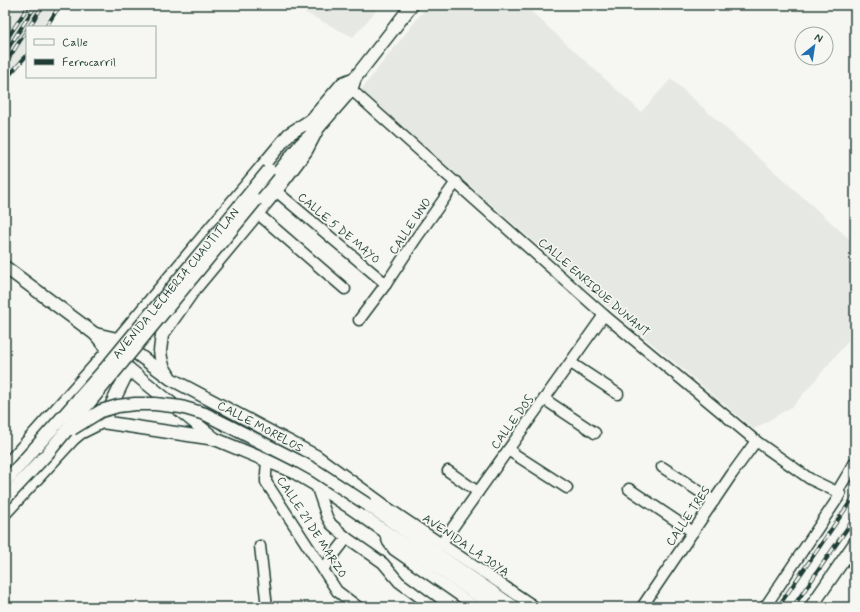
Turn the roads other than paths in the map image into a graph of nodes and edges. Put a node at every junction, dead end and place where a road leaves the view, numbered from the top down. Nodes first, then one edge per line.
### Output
1 (412, 5) edge
2 (350, 83) junction
3 (314, 124) junction
4 (456, 182) junction
5 (276, 191) junction
6 (257, 213) junction
7 (5, 267) edge
8 (386, 284) junction
9 (345, 289) dead end
10 (604, 315) junction
11 (359, 320) dead end
12 (131, 324) junction
13 (95, 334) junction
14 (162, 335) junction
15 (117, 339) junction
16 (108, 350) junction
17 (571, 363) junction
18 (129, 368) junction
19 (88, 373) junction
20 (171, 379) junction
21 (618, 394) dead end
22 (544, 399) junction
23 (110, 408) junction
24 (102, 422) junction
25 (595, 433) dead end
26 (215, 439) junction
27 (756, 441) junction
28 (508, 450) junction
29 (267, 461) junction
30 (855, 462) edge
31 (21, 463) junction
32 (5, 467) edge
33 (662, 467) dead end
34 (448, 471) dead end
35 (5, 482) edge
36 (316, 485) junction
37 (567, 488) dead end
38 (629, 489) dead end
39 (478, 492) junction
40 (838, 493) junction
41 (5, 499) edge
42 (714, 501) junction
43 (382, 504) junction
44 (5, 514) edge
45 (390, 527) junction
46 (693, 532) junction
47 (348, 538) junction
48 (855, 543) edge
49 (441, 544) junction
50 (260, 546) dead end
51 (323, 569) junction
52 (347, 604) edge
53 (469, 605) edge
54 (267, 607) edge
55 (358, 607) edge
56 (433, 607) edge
57 (495, 607) edge
58 (514, 607) edge
59 (535, 607) edge
60 (642, 607) edge
61 (766, 607) edge
62 (811, 607) edge

1 - 2 main road, AVENIDA LECHERIA CUAUTITLAN
2 - 3 main road, AVENIDA LECHERIA CUAUTITLAN
2 - 4 street, CALLE ENRIQUE DUNANT
3 - 5 main road
3 - 12 main road
3 - 31 main road, AVENIDA LECHERIA CUAUTITLAN, bridge
3 - 41 main road, AVENIDA LECHERIA CUAUTITLAN, bridge
4 - 8 street, CALLE UNO
4 - 10 street, CALLE ENRIQUE DUNANT
5 - 6 main road
5 - 8 street, CALLE 5 DE MAYO
6 - 9 street
6 - 14 main road
7 - 13 main road
8 - 11 street, CALLE UNO
10 - 17 street, CALLE DOS
10 - 27 street, CALLE ENRIQUE DUNANT
12 - 14 main road
12 - 15 main road
13 - 15 main road
13 - 16 main road, CALLE MORELOS
14 - 20 main road
15 - 16 main road
15 - 20 main road, CALLE MORELOS
16 - 18 main road, CALLE MORELOS
16 - 19 main road
17 - 21 street
17 - 22 street, CALLE DOS
18 - 23 main road
18 - 26 main road, CALLE MORELOS
19 - 23 main road
19 - 32 main road
20 - 43 main road, CALLE MORELOS
22 - 25 street
22 - 28 street, CALLE DOS
23 - 24 main road
24 - 26 main road
24 - 44 main road
26 - 29 main road, CALLE MORELOS
27 - 40 street, CALLE ENRIQUE DUNANT
27 - 42 street, CALLE TRES
28 - 37 street
28 - 39 street, CALLE DOS
29 - 36 main road, CALLE MORELOS
29 - 51 street, CALLE 21 DE MARZO
30 - 40 street
31 - 35 main road, AVENIDA LECHERIA CUAUTITLAN, bridge
31 - 45 main road, bridge
33 - 42 street
34 - 39 street
36 - 45 main road, CALLE MORELOS
36 - 47 street
38 - 46 street
39 - 49 street, CALLE DOS
40 - 61 street
42 - 46 street, CALLE TRES
43 - 45 main road, CALLE MORELOS
43 - 49 street, AVENIDA LA JOYA
45 - 53 street
45 - 57 main road
45 - 58 main road
46 - 60 street, CALLE TRES
47 - 51 street
47 - 56 street
48 - 62 main road
49 - 59 street, AVENIDA LA JOYA
50 - 54 street
51 - 52 street, CALLE 21 DE MARZO
52 - 55 street, CALLE 21 DE MARZO

